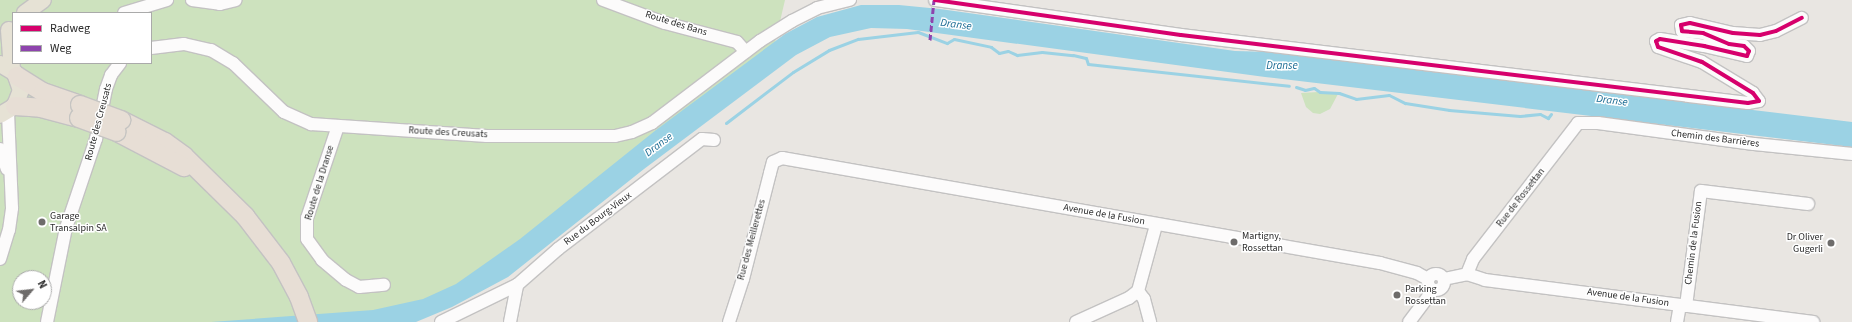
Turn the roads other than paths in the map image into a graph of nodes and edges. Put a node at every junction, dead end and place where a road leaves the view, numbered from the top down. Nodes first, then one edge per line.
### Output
1 (44, 0) edge
2 (167, 0) edge
3 (192, 0) edge
4 (236, 0) edge
5 (603, 0) edge
6 (850, 0) edge
7 (935, 0) edge
8 (26, 12) edge
9 (127, 12) edge
10 (1802, 18) dead end
11 (6, 31) edge
12 (152, 48) edge
13 (746, 52) junction
14 (119, 64) edge
15 (10, 70) edge
16 (8, 111) edge
17 (79, 111) junction
18 (1578, 123) joint
19 (338, 126) junction
20 (714, 140) dead end
21 (0, 149) edge
22 (1852, 154) edge
23 (777, 159) joint
24 (11, 182) junction
25 (1808, 204) dead end
26 (8, 212) edge
27 (1156, 225) junction
28 (0, 259) edge
29 (1467, 274) junction
30 (384, 285) dead end
31 (516, 285) junction
32 (1430, 285) junction
33 (1138, 291) junction
34 (1683, 305) junction
35 (306, 317) edge
36 (47, 322) edge
37 (441, 322) edge
38 (510, 322) edge
39 (729, 322) edge
40 (1076, 322) edge
41 (1150, 322) edge
42 (1409, 322) edge
43 (1677, 322) edge
44 (1813, 322) edge

1 - 8 main road
2 - 9 street
3 - 4 street
5 - 13 street, Route des Bans
6 - 13 street, Route des Creusats
7 - 10 street
11 - 15 main road
12 - 19 street, Route des Creusats
13 - 19 street, Route des Creusats
14 - 36 street, Route des Creusats
15 - 16 main road
15 - 17 highway
16 - 17 highway
16 - 24 street
17 - 35 highway, bridge
18 - 22 street, Chemin des Barrières
18 - 29 street, Rue de Rossettan
19 - 30 street, Route de la Dranse
20 - 31 street, Rue du Bourg-Vieux
21 - 24 street
23 - 27 street, Avenue de la Fusion
23 - 39 street, Rue des Meillerettes
24 - 26 street
25 - 34 street, Chemin de la Fusion
26 - 28 street
27 - 32 street, Avenue de la Fusion
27 - 33 street
29 - 32 street
29 - 34 street, Avenue de la Fusion
31 - 37 street, Rue du Bourg-Vieux
31 - 38 street
32 - 42 street
33 - 40 street
33 - 41 street
34 - 43 street
34 - 44 street, Avenue de la Fusion

